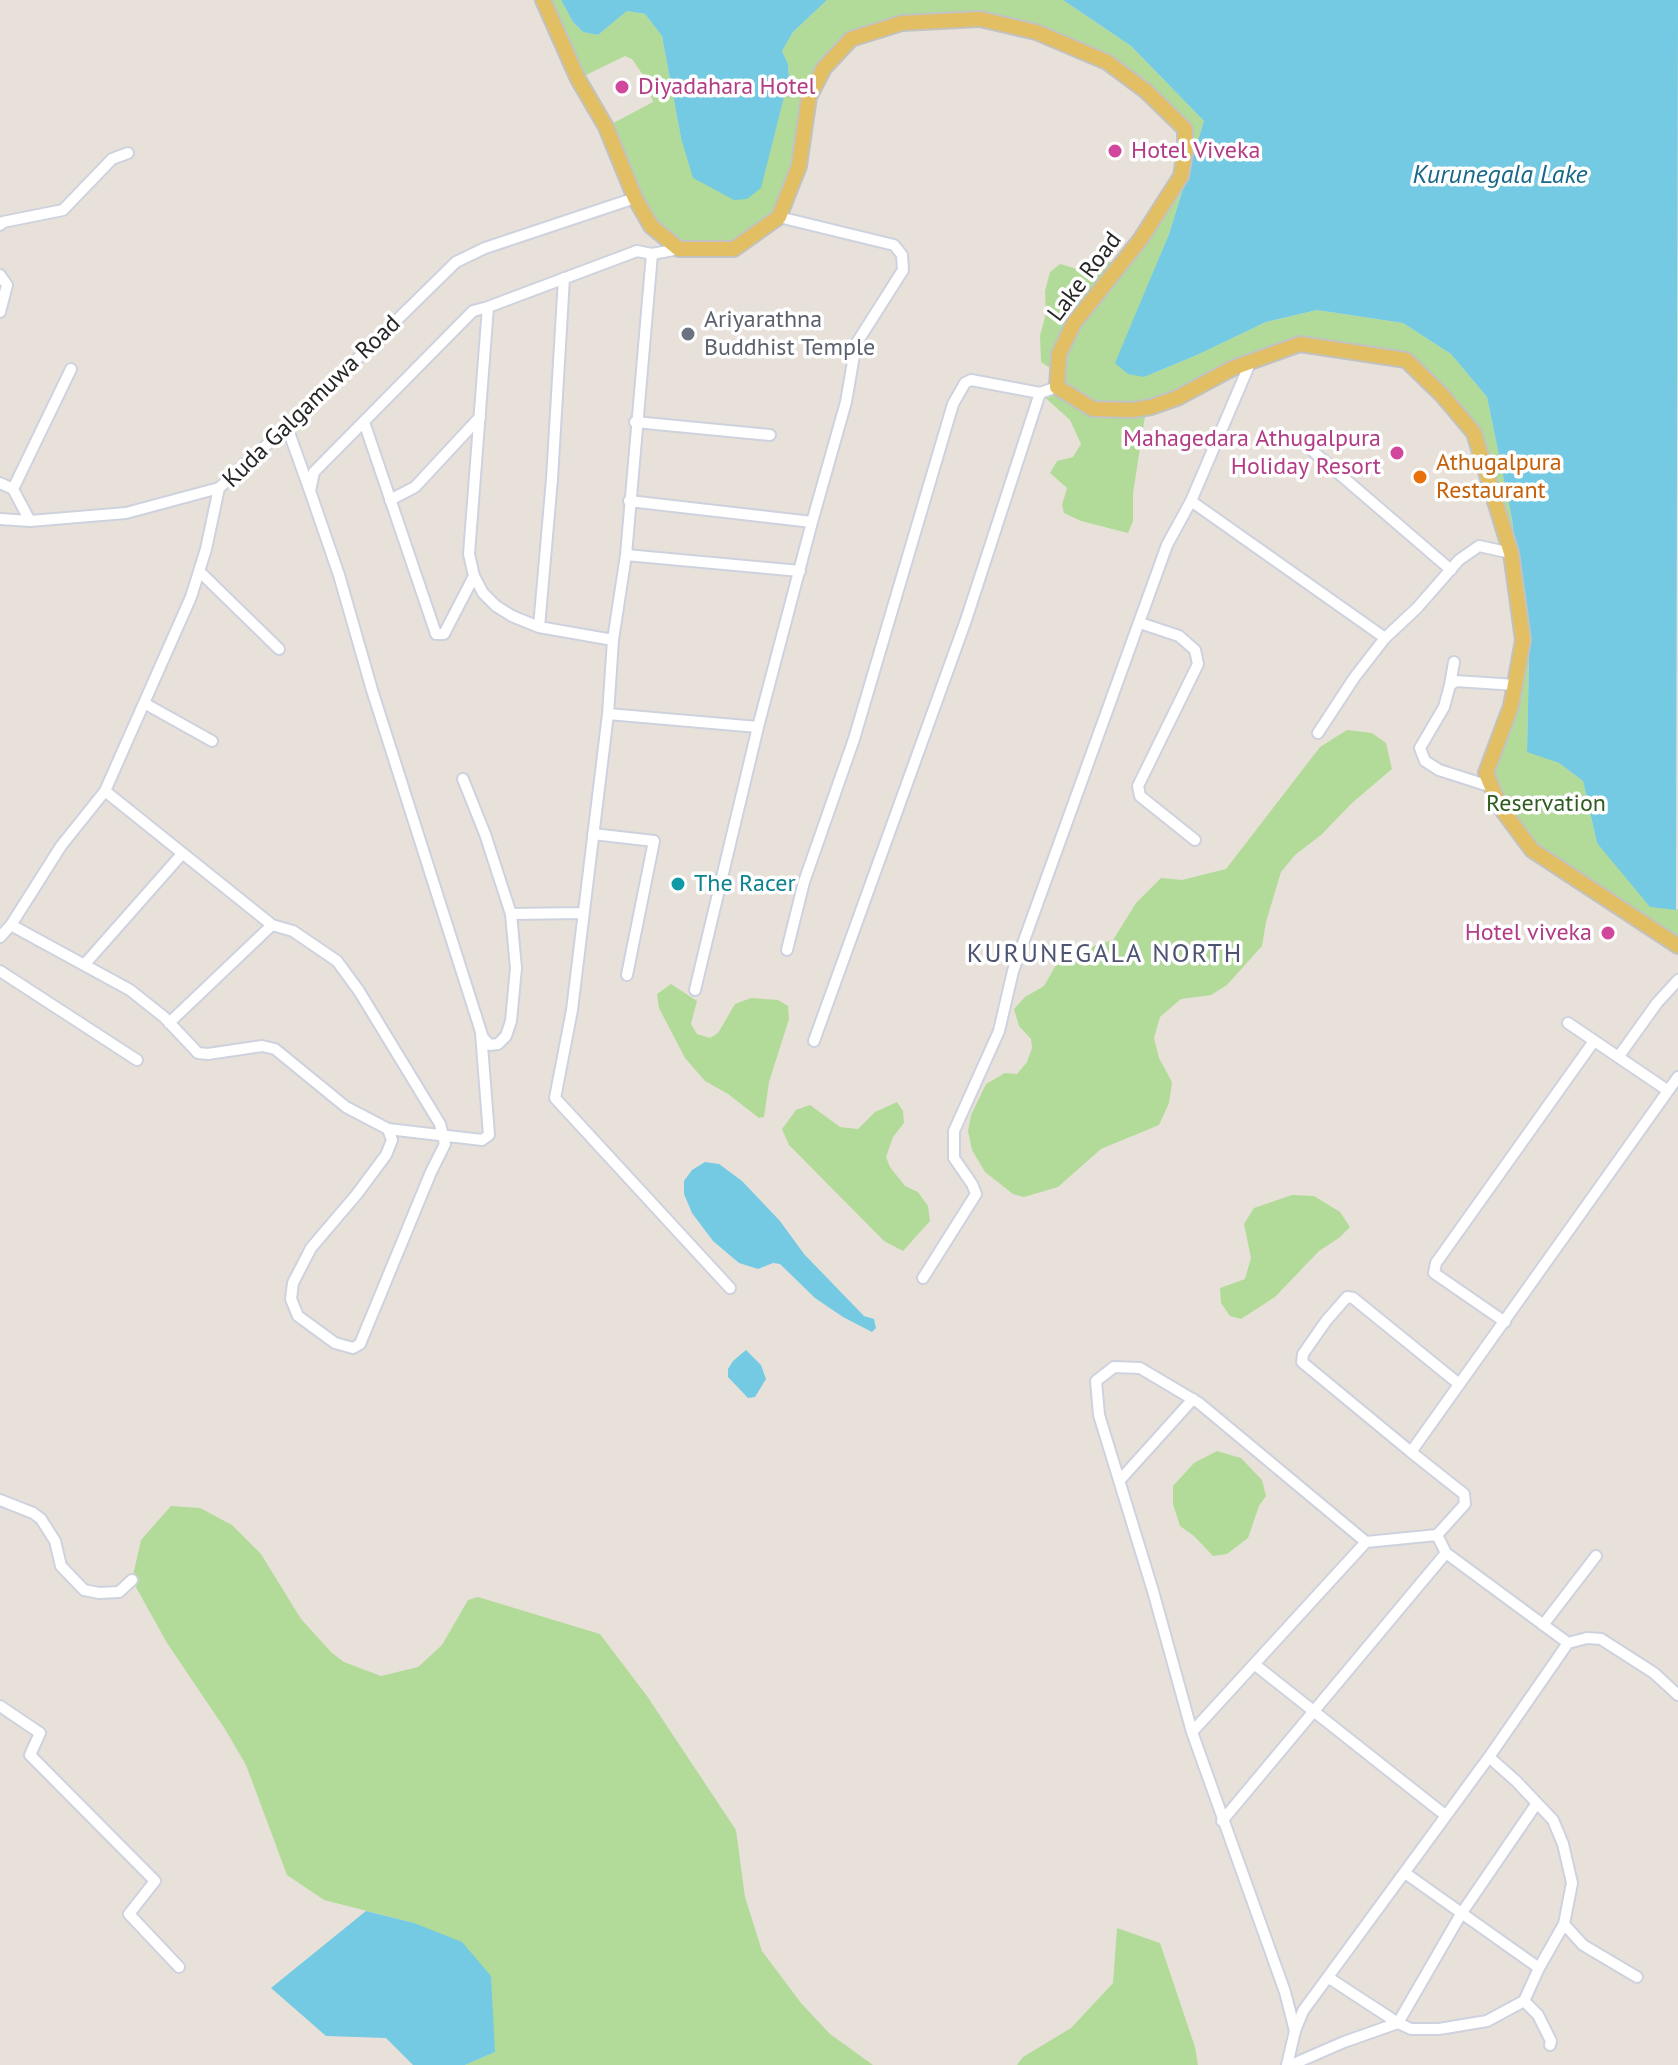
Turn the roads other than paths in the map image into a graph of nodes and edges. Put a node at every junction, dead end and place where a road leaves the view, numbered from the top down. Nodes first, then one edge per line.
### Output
1 (543, 0) edge
2 (128, 153) dead end
3 (635, 198) junction
4 (779, 217) junction
5 (0, 225) edge
6 (679, 249) junction
7 (652, 254) junction
8 (0, 275) edge
9 (564, 278) junction
10 (488, 307) junction
11 (0, 312) edge
12 (1251, 361) junction
13 (71, 369) dead end
14 (1057, 387) junction
15 (1040, 393) junction
16 (480, 417) junction
17 (364, 422) junction
18 (635, 422) junction
19 (287, 427) junction
20 (770, 435) dead end
21 (1308, 447) dead end
22 (0, 483) edge
23 (219, 488) junction
24 (13, 489) junction
25 (313, 500) junction
26 (390, 500) junction
27 (629, 501) junction
28 (1191, 501) junction
29 (0, 519) edge
30 (30, 521) junction
31 (812, 522) junction
32 (1511, 553) junction
33 (626, 555) junction
34 (1451, 570) junction
35 (199, 571) junction
36 (800, 571) junction
37 (474, 576) junction
38 (1140, 623) junction
39 (539, 627) junction
40 (1385, 638) junction
41 (613, 640) junction
42 (279, 649) dead end
43 (1454, 662) dead end
44 (1450, 685) junction
45 (1515, 685) junction
46 (144, 703) junction
47 (608, 714) junction
48 (758, 727) junction
49 (1318, 733) dead end
50 (212, 741) dead end
51 (463, 779) dead end
52 (1492, 787) junction
53 (105, 791) junction
54 (593, 834) junction
55 (1195, 840) dead end
56 (182, 854) junction
57 (582, 913) junction
58 (511, 914) junction
59 (11, 925) junction
60 (272, 925) junction
61 (0, 937) edge
62 (1678, 946) edge
63 (787, 950) dead end
64 (84, 965) junction
65 (0, 971) edge
66 (627, 975) dead end
67 (1678, 980) edge
68 (695, 990) dead end
69 (169, 1023) junction
70 (1568, 1023) dead end
71 (480, 1029) junction
72 (814, 1041) dead end
73 (1594, 1041) junction
74 (1619, 1056) junction
75 (137, 1060) dead end
76 (1678, 1077) edge
77 (1667, 1090) junction
78 (388, 1129) junction
79 (444, 1135) junction
80 (923, 1278) dead end
81 (730, 1288) dead end
82 (1505, 1322) junction
83 (1459, 1384) junction
84 (1193, 1399) junction
85 (1411, 1452) junction
86 (1120, 1480) junction
87 (0, 1500) edge
88 (1437, 1535) junction
89 (1366, 1542) junction
90 (1446, 1553) junction
91 (1596, 1556) dead end
92 (132, 1580) dead end
93 (1543, 1625) junction
94 (1568, 1643) junction
95 (1254, 1664) junction
96 (1678, 1695) edge
97 (0, 1706) edge
98 (1314, 1711) junction
99 (1192, 1732) junction
100 (1489, 1757) junction
101 (1537, 1803) junction
102 (1445, 1815) junction
103 (1222, 1821) junction
104 (1405, 1873) junction
105 (1461, 1914) junction
106 (1564, 1924) junction
107 (179, 1967) dead end
108 (1539, 1968) junction
109 (1637, 1977) dead end
110 (1329, 1978) junction
111 (1524, 2001) junction
112 (1398, 2023) junction
113 (1295, 2031) junction
114 (1550, 2045) dead end
115 (1289, 2065) edge

1 - 3 main road
2 - 5 street
3 - 6 main road
3 - 19 street, Kuda Galgamuwa Road
4 - 6 main road
4 - 14 main road, Lake Road
4 - 31 street
6 - 7 street
7 - 9 street
7 - 18 street
8 - 11 street
9 - 10 street
9 - 39 street
10 - 16 street
10 - 17 street
12 - 14 main road
12 - 28 street
12 - 32 main road
13 - 24 street
14 - 15 street
15 - 63 street
15 - 72 street
16 - 26 street
16 - 37 street
17 - 25 street
17 - 26 street
18 - 20 street
18 - 27 street
19 - 23 street, Kuda Galgamuwa Road
19 - 25 street
21 - 34 street
22 - 24 street
23 - 30 street
23 - 35 street, Kuda Galgamuwa Road
24 - 30 street
25 - 71 street
26 - 37 street
27 - 31 street
27 - 33 street
28 - 38 street
28 - 40 street
29 - 30 street
31 - 36 street
32 - 34 street
32 - 45 main road
33 - 36 street
33 - 41 street
34 - 40 street
35 - 42 street
35 - 46 street, Kuda Galgamuwa Road
36 - 48 street
37 - 39 street
38 - 55 street
38 - 80 street
39 - 41 street
40 - 49 street
41 - 47 street
43 - 44 street
44 - 45 street
44 - 52 street
45 - 52 main road
46 - 50 street
46 - 53 street, Kuda Galgamuwa Road
47 - 48 street
47 - 54 street
48 - 68 street
51 - 58 street
52 - 62 main road
53 - 56 street
53 - 59 street, Kuda Galgamuwa Road
54 - 57 street
54 - 66 street
56 - 60 street
56 - 64 street
57 - 58 street
57 - 81 street
58 - 71 street
59 - 61 street, Kuda Galgamuwa Road
59 - 64 street
60 - 69 street
60 - 79 street
64 - 69 street
65 - 75 street
67 - 74 street
69 - 78 street
70 - 73 street
71 - 79 street
73 - 74 street
73 - 82 street
74 - 77 street
76 - 77 street
77 - 82 street
78 - 79 street
78 - 79 street
82 - 83 street
83 - 85 street
83 - 85 street
84 - 86 street
84 - 86 street
84 - 89 street
85 - 88 street
86 - 99 street
87 - 92 street
88 - 89 street
88 - 90 street
89 - 95 street
90 - 93 street
90 - 98 street
91 - 93 street
93 - 94 street
94 - 96 street
94 - 100 street
95 - 98 street
95 - 99 street
97 - 107 street
98 - 102 street
98 - 103 street
99 - 103 street
100 - 101 street
100 - 102 street
101 - 105 street
101 - 106 street
102 - 104 street
103 - 113 street
104 - 105 street
104 - 110 street
105 - 108 street
105 - 112 street
106 - 108 street
106 - 109 street
108 - 111 street
110 - 112 street
110 - 113 street
111 - 112 street
111 - 114 street
112 - 115 street
113 - 115 street

